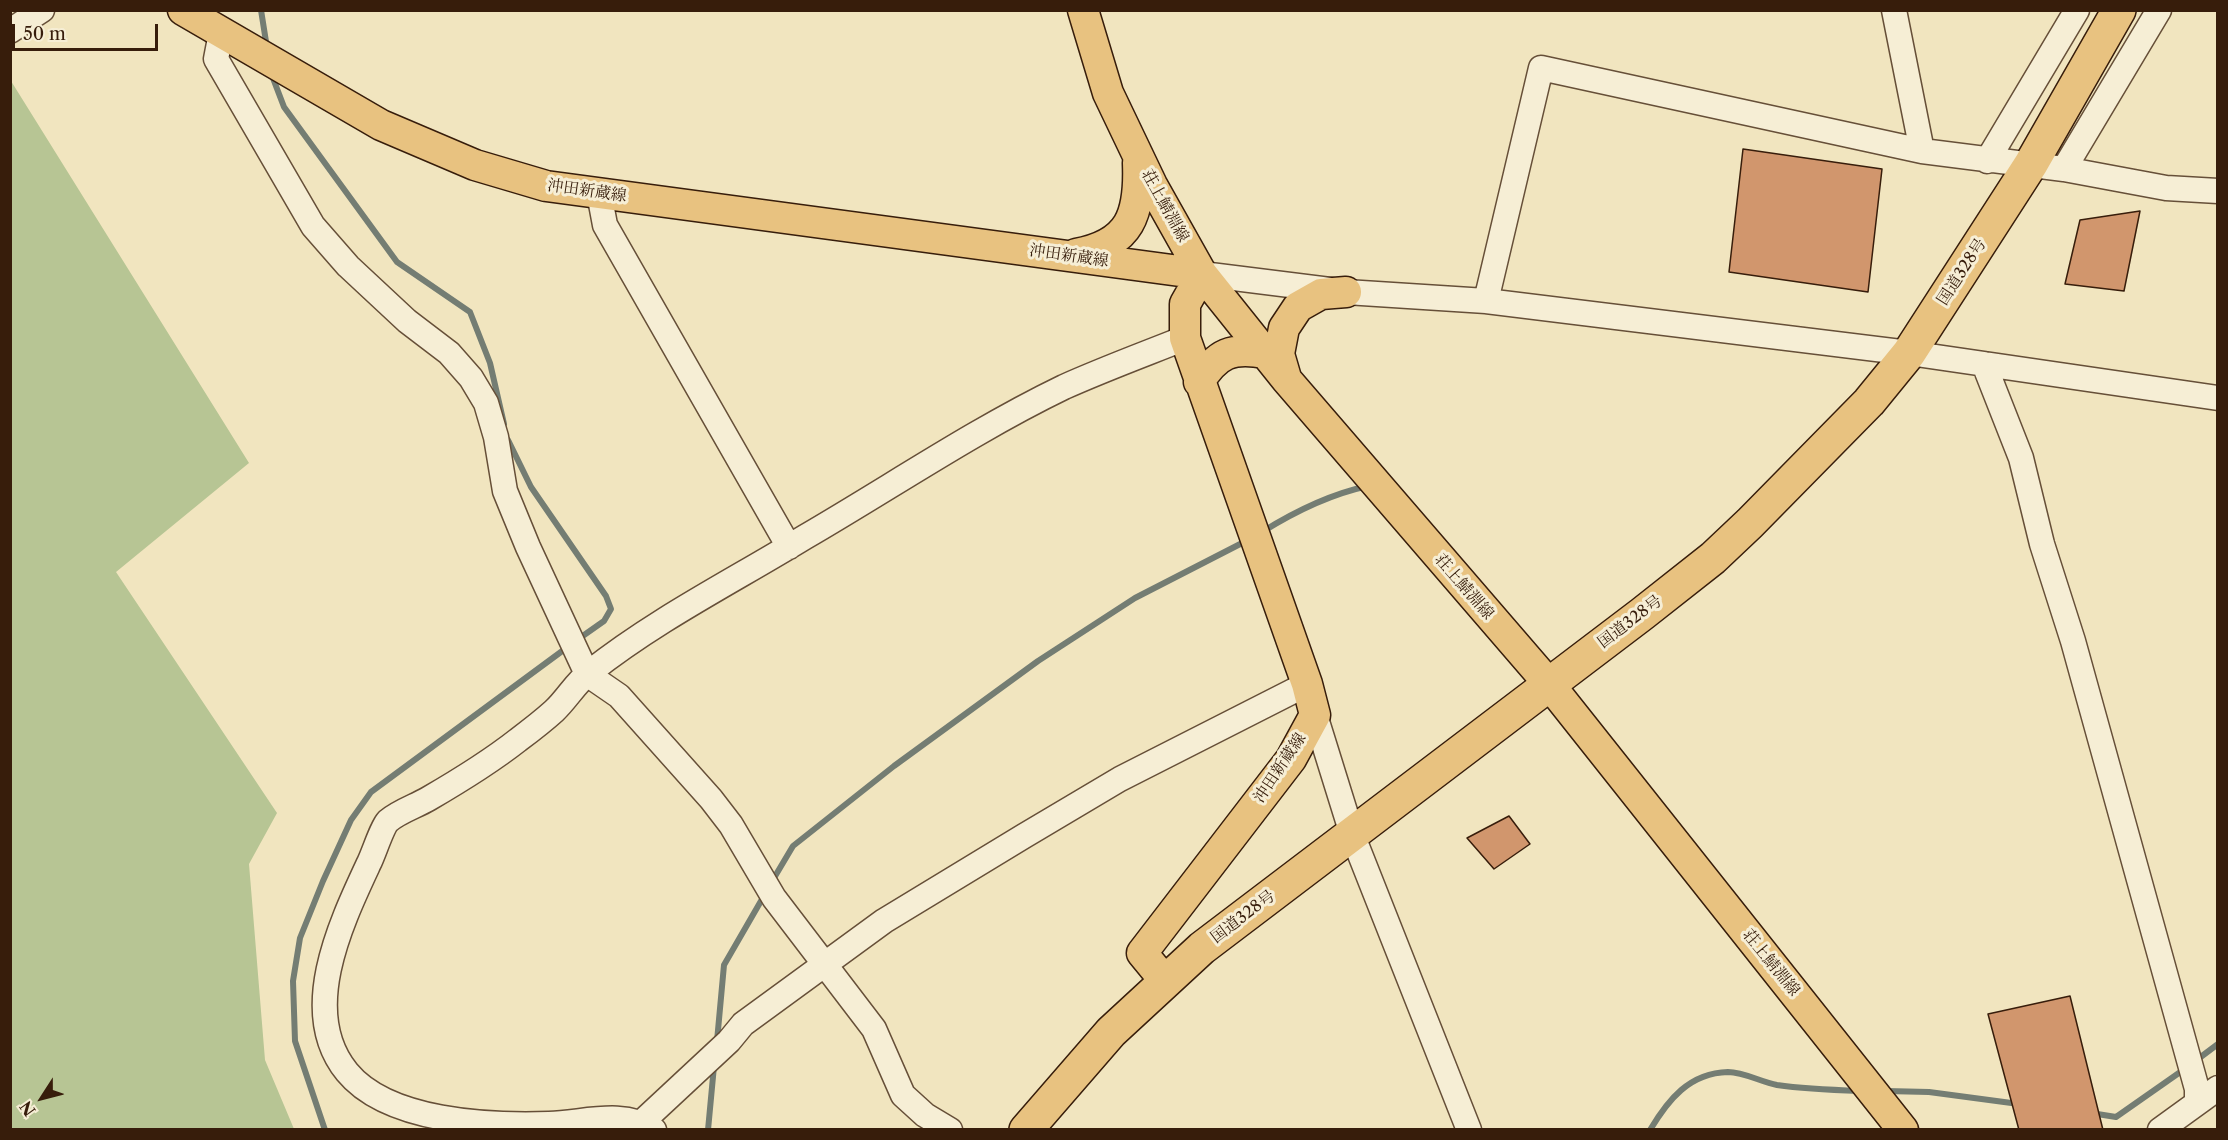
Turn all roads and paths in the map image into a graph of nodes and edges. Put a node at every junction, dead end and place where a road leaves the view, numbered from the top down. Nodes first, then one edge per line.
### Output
1 (42, 10) edge
2 (183, 10) edge
3 (1083, 10) edge
4 (1893, 10) edge
5 (2077, 10) edge
6 (2119, 10) edge
7 (2159, 10) edge
8 (10, 31) edge
9 (221, 33) junction
10 (1922, 151) junction
11 (1138, 155) junction
12 (1988, 160) junction
13 (2031, 164) junction
14 (2064, 169) junction
15 (2217, 191) edge
16 (599, 193) junction
17 (1067, 256) junction
18 (1202, 273) junction
19 (1346, 292) junction
20 (1486, 302) junction
21 (1185, 338) junction
22 (1265, 353) junction
23 (1909, 353) junction
24 (1984, 364) junction
25 (1286, 379) junction
26 (1199, 382) junction
27 (2217, 398) edge
28 (789, 547) junction
29 (587, 674) junction
30 (1307, 684) junction
31 (1549, 684) junction
32 (1315, 716) junction
33 (1352, 834) junction
34 (826, 965) junction
35 (1165, 981) junction
36 (2217, 1088) edge
37 (2197, 1103) junction
38 (648, 1126) edge
39 (950, 1130) edge
40 (1026, 1130) edge
41 (1469, 1130) edge
42 (1904, 1130) edge
43 (2160, 1130) edge

1 - 8 street
2 - 9 main road, 沖田新蔵線
3 - 11 main road, 荘上鯖淵線
4 - 10 street
5 - 12 street
6 - 13 highway, 国道328号
7 - 14 street
9 - 16 main road, 沖田新蔵線
9 - 29 street
10 - 12 street
10 - 20 street
11 - 17 main road
11 - 18 main road, 荘上鯖淵線
12 - 13 street
13 - 14 street
13 - 23 highway, 国道328号
14 - 15 street
16 - 17 main road, 沖田新蔵線
16 - 28 street
17 - 18 main road, 沖田新蔵線
18 - 19 street
18 - 21 main road, 沖田新蔵線
18 - 22 main road, 荘上鯖淵線
19 - 20 street
19 - 25 main road
20 - 23 street
21 - 26 main road, 沖田新蔵線
21 - 28 street
22 - 25 main road, 荘上鯖淵線
22 - 26 main road
23 - 24 street
23 - 31 highway, 国道328号
24 - 27 street
24 - 37 street
25 - 31 main road, 荘上鯖淵線
26 - 30 main road, 沖田新蔵線
28 - 29 street
29 - 34 street
29 - 38 street
30 - 32 main road, 沖田新蔵線
30 - 34 street
31 - 33 highway, 国道328号
31 - 42 main road, 荘上鯖淵線
32 - 33 street
32 - 35 main road, 沖田新蔵線
33 - 35 highway, 国道328号
33 - 41 street
34 - 38 street
34 - 39 street
35 - 40 highway, 国道328号
36 - 37 street
37 - 43 street

